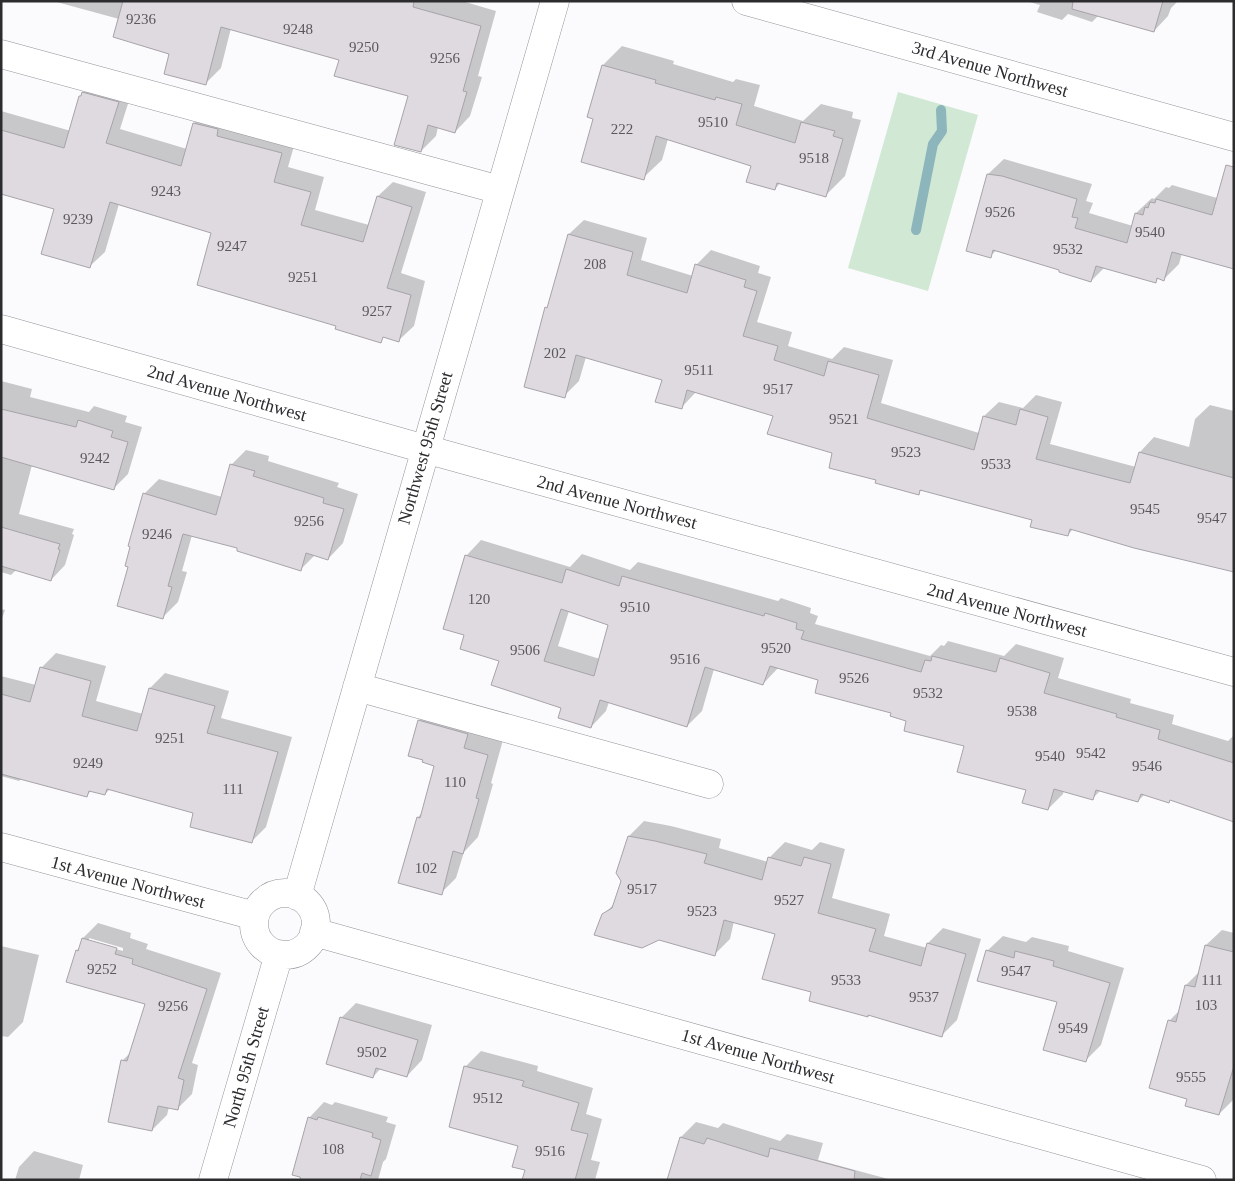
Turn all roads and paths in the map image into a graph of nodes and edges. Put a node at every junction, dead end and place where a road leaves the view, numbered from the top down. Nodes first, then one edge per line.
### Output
1 (555, 1) edge
2 (746, 1) edge
3 (1, 54) edge
4 (1234, 137) edge
5 (500, 190) junction
6 (1, 329) edge
7 (425, 449) junction
8 (1234, 672) edge
9 (357, 687) junction
10 (709, 784) dead end
11 (1, 847) edge
12 (298, 896) junction
13 (255, 916) junction
14 (314, 932) junction
15 (280, 954) junction
16 (213, 1180) edge
17 (1202, 1180) edge

1 - 5 street, Northwest 95th Street
2 - 4 street, 3rd Avenue Northwest
3 - 5 street
5 - 7 street, Northwest 95th Street
6 - 7 street, 2nd Avenue Northwest
7 - 8 street, 2nd Avenue Northwest
7 - 9 street, Northwest 95th Street
9 - 10 street
9 - 12 street, Northwest 95th Street
11 - 13 street, 1st Avenue Northwest
12 - 13 street
12 - 14 street
13 - 15 street
14 - 15 street
14 - 17 street, 1st Avenue Northwest
15 - 16 street, North 95th Street

